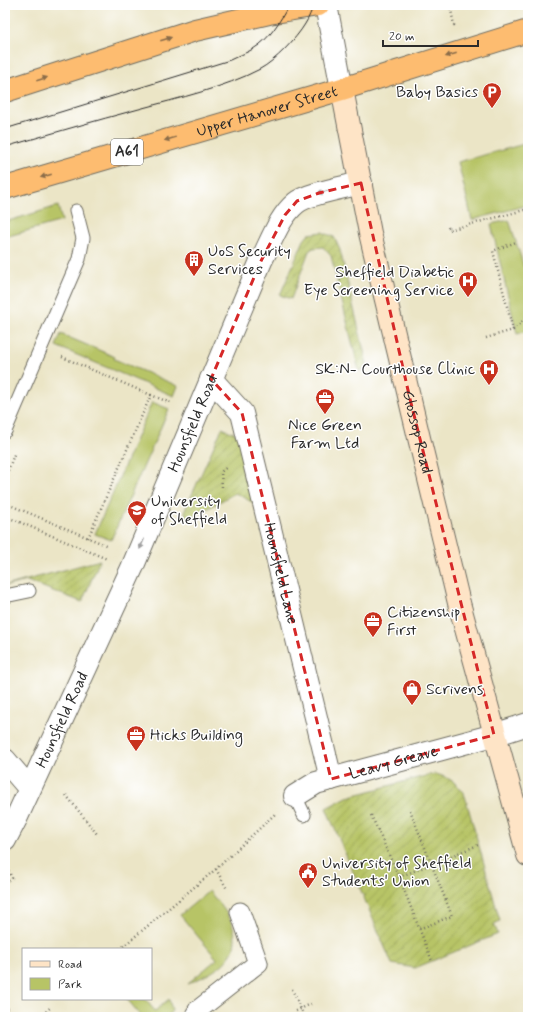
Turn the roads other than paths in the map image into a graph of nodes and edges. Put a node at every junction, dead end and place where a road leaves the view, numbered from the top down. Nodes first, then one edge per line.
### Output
1 (318, 5) edge
2 (326, 5) edge
3 (528, 31) edge
4 (342, 89) junction
5 (5, 91) edge
6 (361, 183) junction
7 (5, 188) edge
8 (76, 212) dead end
9 (211, 379) junction
10 (5, 431) edge
11 (28, 591) dead end
12 (5, 596) edge
13 (528, 724) edge
14 (494, 735) junction
15 (5, 760) edge
16 (332, 779) junction
17 (29, 788) junction
18 (295, 796) joint
19 (304, 815) dead end
20 (5, 840) edge
21 (528, 855) edge
22 (240, 912) dead end
23 (194, 1017) edge

5 -> 1 highway
2 - 4 street, Glossop Road
3 -> 4 highway, Upper Hanover Street / A61
4 - 6 main road, Glossop Road
4 -> 7 highway, Upper Hanover Street / A61
6 -> 9 street, Hounsfield Road
6 - 14 main road, Glossop Road
8 - 10 lane
9 - 16 street, Hounsfield Lane
9 -> 17 street, Hounsfield Road
11 - 12 lane
13 - 14 street, Leavy Greave
14 - 16 street, Leavy Greave
14 - 21 main road, Glossop Road
15 - 17 street
16 - 18 street, Leavy Greave
17 - 20 street, Hounsfield Road
18 - 19 lane
22 - 23 street

